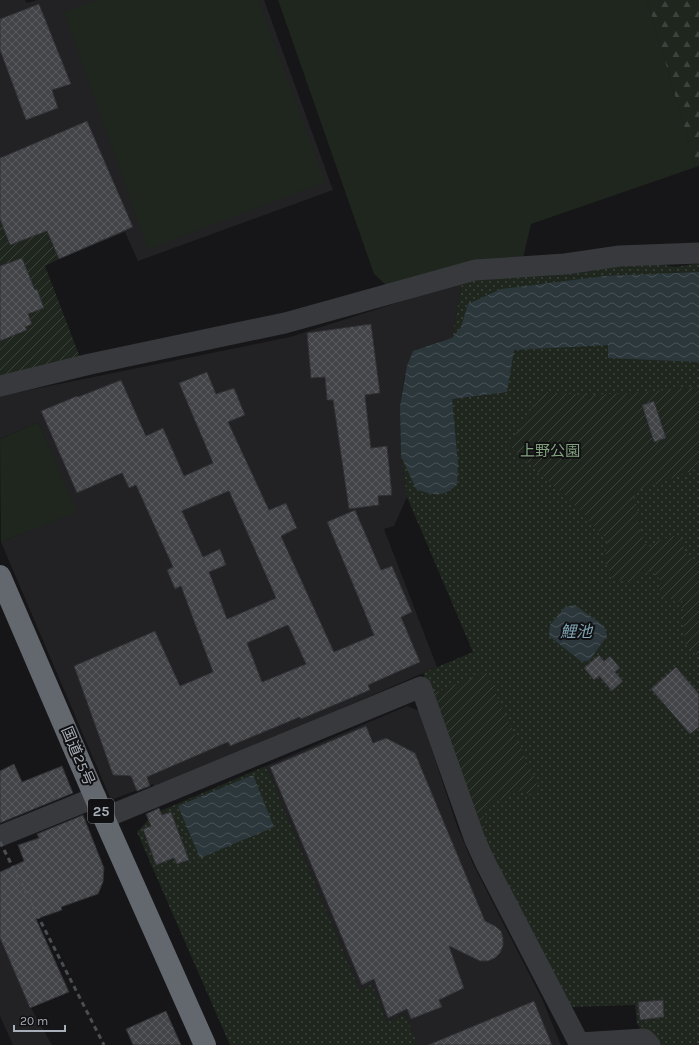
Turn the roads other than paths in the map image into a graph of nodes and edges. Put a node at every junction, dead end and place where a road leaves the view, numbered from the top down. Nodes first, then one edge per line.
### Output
1 (699, 253) edge
2 (0, 386) edge
3 (0, 576) edge
4 (96, 798) junction
5 (104, 818) junction
6 (0, 836) edge
7 (579, 1044) edge
8 (205, 1045) edge
9 (650, 1045) edge

1 - 2 street
3 - 4 highway, 国道25号 / 25
4 - 5 highway, 国道25号 / 25
4 - 6 street
5 - 7 street
5 - 8 highway, 国道25号 / 25
7 - 9 street

